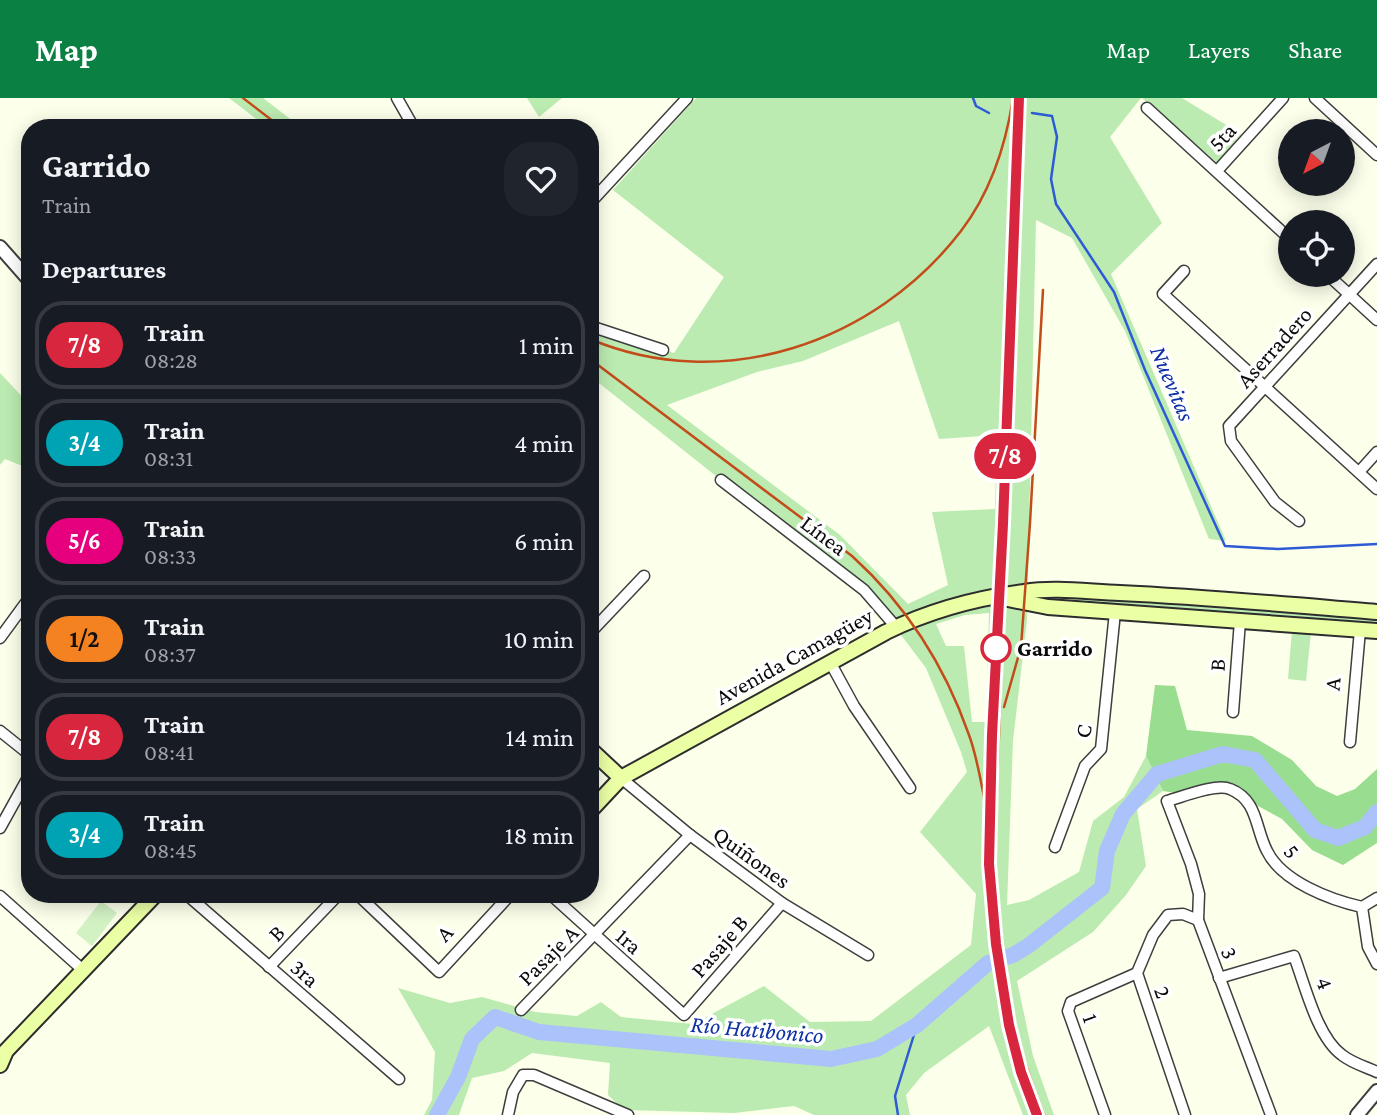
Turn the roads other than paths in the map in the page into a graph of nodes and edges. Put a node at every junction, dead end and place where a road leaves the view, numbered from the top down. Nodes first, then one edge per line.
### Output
1 (397, 98) edge
2 (687, 98) edge
3 (1283, 98) edge
4 (1315, 98) edge
5 (1147, 108) dead end
6 (409, 119) edge
7 (1377, 155) edge
8 (1217, 171) junction
9 (599, 193) edge
10 (1278, 228) edge
11 (0, 247) edge
12 (1377, 264) edge
13 (21, 271) edge
14 (1184, 271) dead end
15 (1341, 287) edge
16 (1349, 294) junction
17 (1377, 320) edge
18 (599, 329) edge
19 (663, 350) dead end
20 (1265, 386) junction
21 (1377, 452) edge
22 (1359, 472) junction
23 (721, 480) dead end
24 (1377, 489) edge
25 (1299, 521) dead end
26 (644, 576) dead end
27 (1049, 590) junction
28 (998, 597) junction
29 (1048, 607) junction
30 (21, 609) edge
31 (1115, 612) junction
32 (1377, 612) edge
33 (1240, 621) junction
34 (599, 624) edge
35 (896, 626) junction
36 (1360, 630) junction
37 (1377, 631) edge
38 (0, 638) edge
39 (830, 662) junction
40 (1233, 712) dead end
41 (0, 731) edge
42 (1350, 742) dead end
43 (21, 747) edge
44 (599, 757) edge
45 (621, 778) junction
46 (909, 788) dead end
47 (21, 790) edge
48 (599, 801) edge
49 (1167, 801) joint
50 (0, 828) edge
51 (690, 835) junction
52 (1055, 847) dead end
53 (0, 896) edge
54 (1377, 898) edge
55 (148, 903) edge
56 (196, 903) edge
57 (330, 903) edge
58 (366, 903) edge
59 (503, 903) edge
60 (559, 903) edge
61 (782, 903) junction
62 (1362, 907) junction
63 (1198, 920) junction
64 (594, 936) junction
65 (868, 955) dead end
66 (1377, 964) edge
67 (270, 967) junction
68 (84, 971) junction
69 (1137, 973) junction
70 (1219, 978) junction
71 (521, 1010) dead end
72 (684, 1015) joint
73 (0, 1065) edge
74 (1377, 1072) edge
75 (399, 1079) dead end
76 (1377, 1091) edge
77 (508, 1115) edge
78 (628, 1115) edge
79 (1105, 1115) edge
80 (1185, 1115) edge
81 (1271, 1115) edge
82 (1357, 1115) edge

1 - 6 street
2 - 9 street
3 - 8 street, 5ta
4 - 7 street
5 - 8 street
8 - 10 street
11 - 13 street
12 - 16 street, Aserradero
14 - 20 street
15 - 16 street
16 - 17 street
16 - 20 street, Aserradero
18 - 19 street
20 - 22 street
20 - 25 street, Aserradero
21 - 22 street
22 - 24 street
23 - 35 street, Línea
26 - 34 street
27 - 28 main road, Avenida Camagüey
27 - 29 main road
27 - 32 main road, Avenida Camagüey
28 - 29 main road, Avenida Camagüey
28 - 35 main road, Avenida Camagüey
29 - 31 main road, Avenida Camagüey
30 - 38 street
31 - 33 main road, Avenida Camagüey
31 - 52 street, C
33 - 36 main road, Avenida Camagüey
33 - 40 street, B
35 - 39 main road, Avenida Camagüey
36 - 37 main road, Avenida Camagüey
36 - 42 street, A
39 - 45 main road, Avenida Camagüey
39 - 46 street
41 - 43 street
44 - 45 main road
45 - 48 main road
45 - 51 street, Quiñones
47 - 50 street
49 - 62 street, 5
49 - 63 street, 3
51 - 61 street, Quiñones
51 - 64 street, Pasaje A
53 - 68 street
54 - 62 street
55 - 68 main road
56 - 67 street, 3ra
57 - 67 street, B
58 - 59 street, A
60 - 64 street, 1ra
61 - 65 street, Quiñones
61 - 72 street, Pasaje B
62 - 66 street
63 - 69 street, 2
63 - 70 street, 3
64 - 71 street, Pasaje A
64 - 72 street, 1ra
67 - 75 street, 3ra
68 - 73 main road
69 - 79 street, 1
69 - 80 street, 2
70 - 74 street, 4
70 - 81 street, 3
76 - 82 street
77 - 78 street

